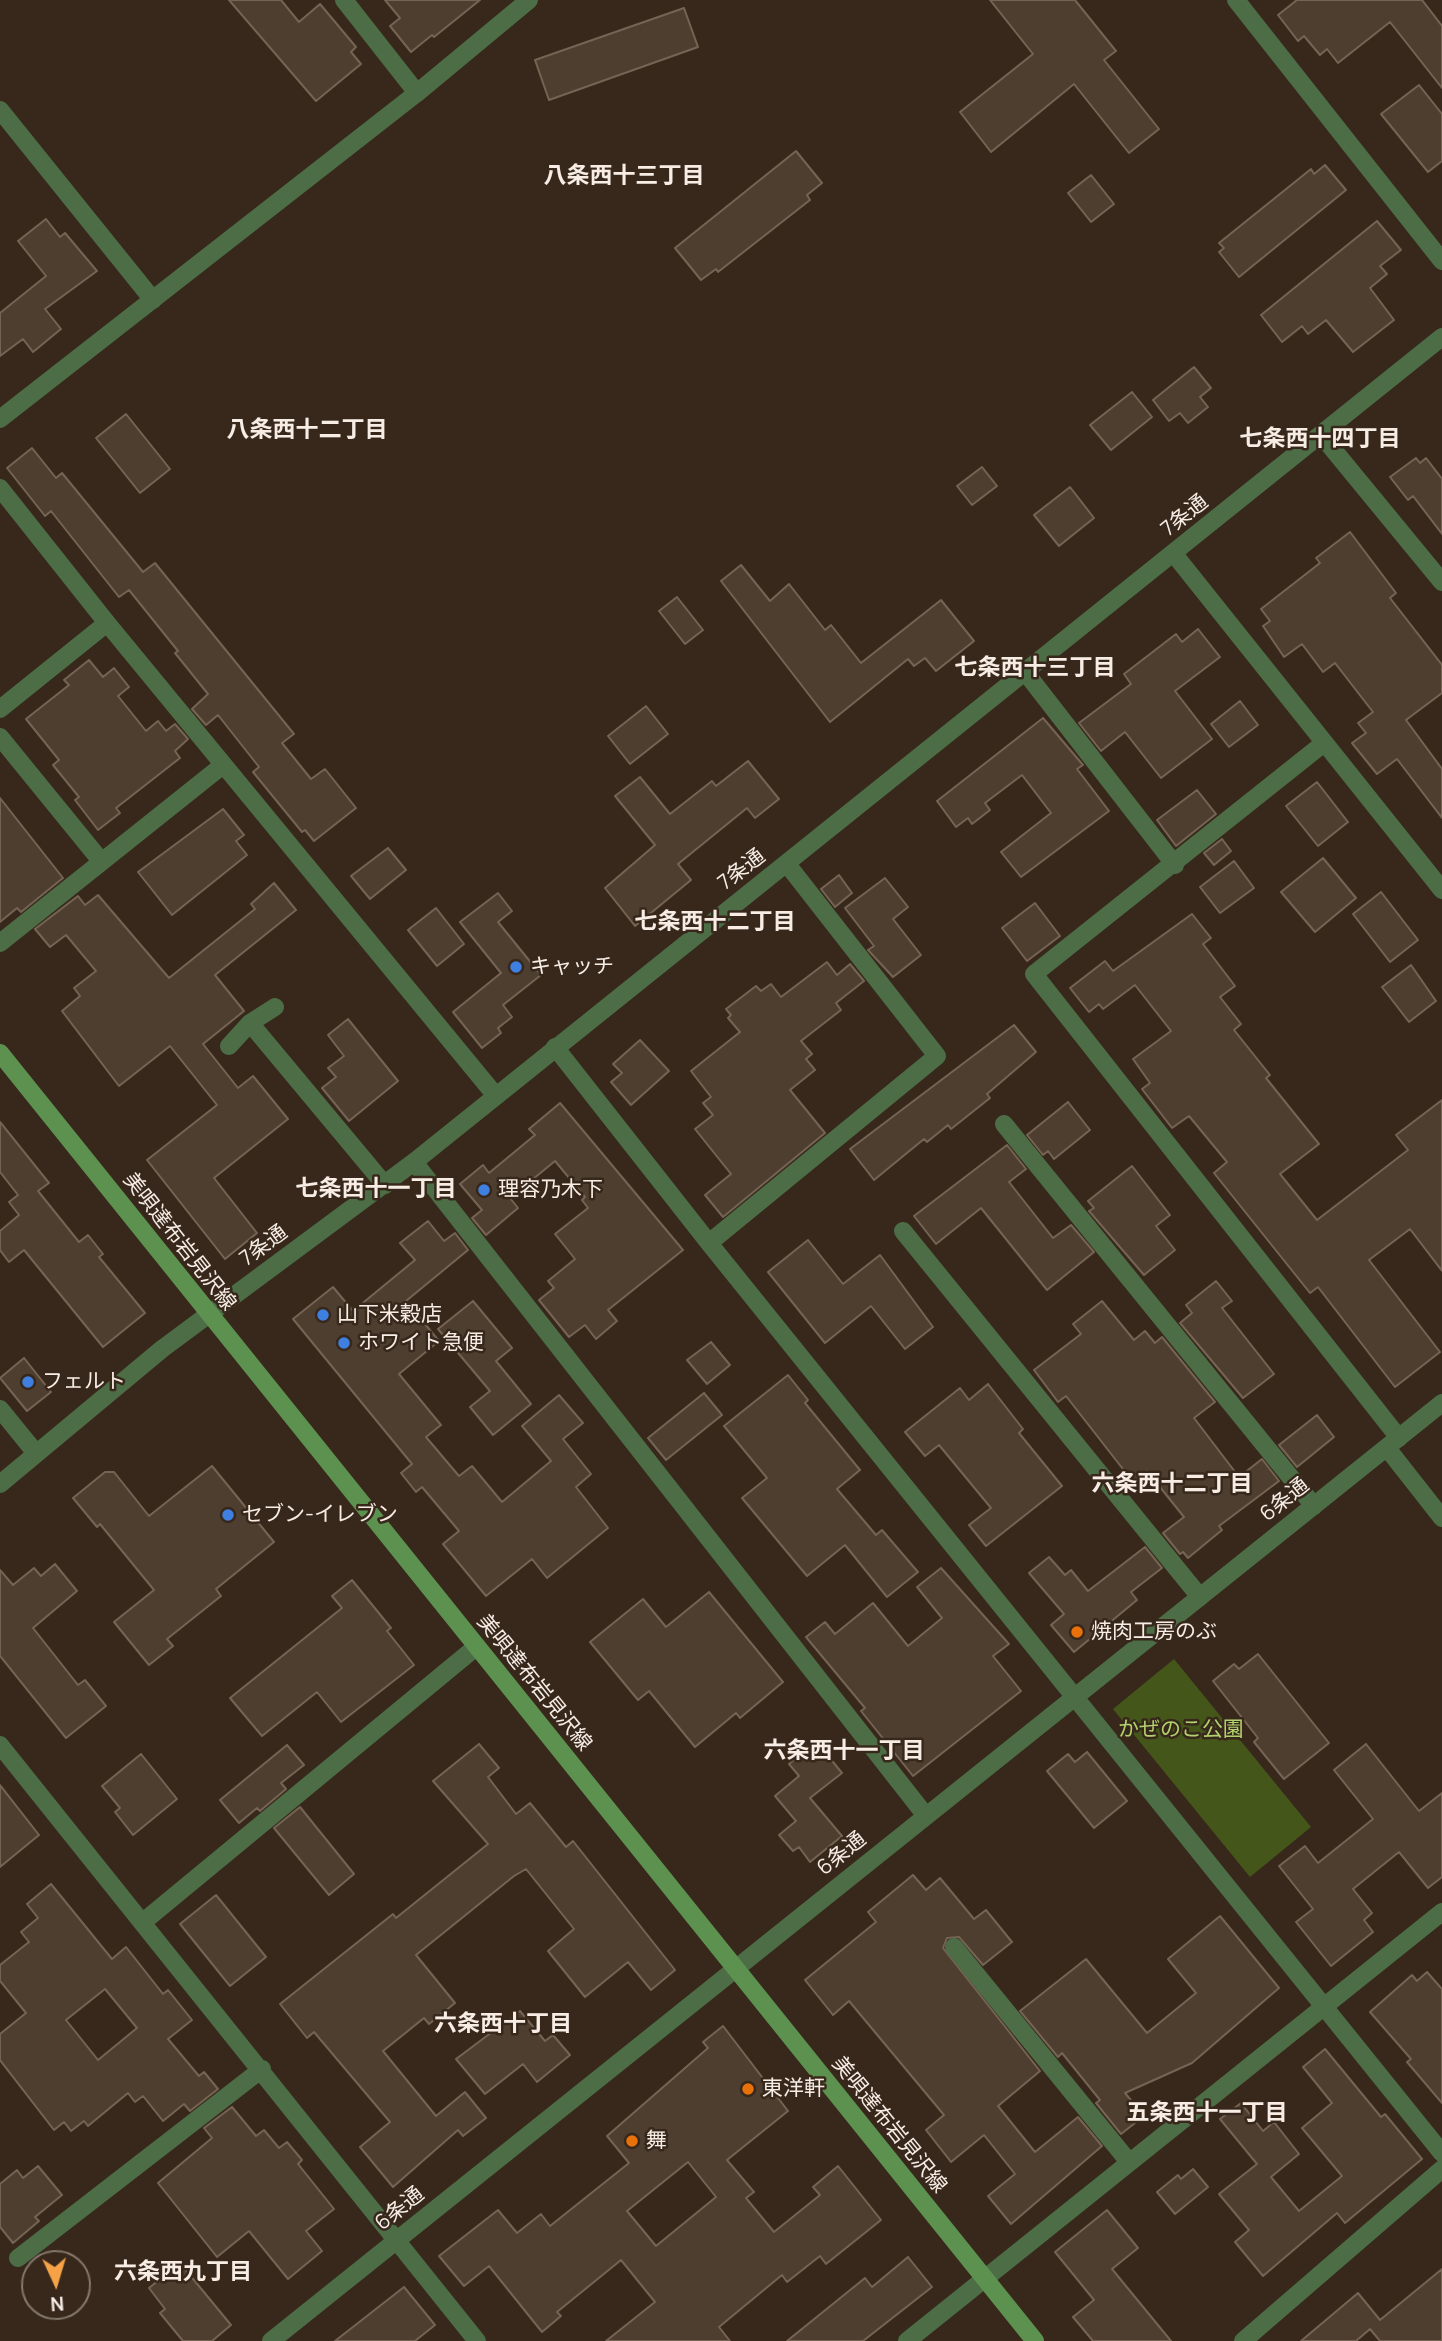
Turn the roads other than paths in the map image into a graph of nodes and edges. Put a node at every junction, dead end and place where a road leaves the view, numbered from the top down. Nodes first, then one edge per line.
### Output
1 (344, 0) edge
2 (529, 0) edge
3 (1236, 0) edge
4 (417, 93) junction
5 (0, 110) edge
6 (1442, 261) edge
7 (153, 300) junction
8 (1442, 337) edge
9 (0, 419) edge
10 (1322, 436) junction
11 (0, 488) edge
12 (1174, 554) junction
13 (1442, 582) edge
14 (107, 623) junction
15 (1026, 673) junction
16 (0, 709) edge
17 (0, 737) edge
18 (1324, 743) junction
19 (223, 765) junction
20 (101, 861) junction
21 (788, 864) junction
22 (1175, 865) junction
23 (1442, 890) edge
24 (0, 943) edge
25 (275, 1007) dead end
26 (250, 1023) junction
27 (229, 1046) dead end
28 (555, 1047) junction
29 (0, 1053) edge
30 (496, 1096) junction
31 (1004, 1124) dead end
32 (414, 1162) junction
33 (385, 1185) junction
34 (903, 1231) dead end
35 (709, 1243) junction
36 (208, 1316) junction
37 (1442, 1403) edge
38 (0, 1409) edge
39 (1393, 1443) junction
40 (35, 1452) junction
41 (0, 1484) edge
42 (1314, 1506) junction
43 (1442, 1518) edge
44 (1200, 1597) junction
45 (477, 1647) junction
46 (1076, 1695) junction
47 (0, 1745) edge
48 (926, 1816) junction
49 (1442, 1912) edge
50 (143, 1922) junction
51 (954, 1947) dead end
52 (736, 1970) junction
53 (1323, 2006) junction
54 (262, 2070) junction
55 (1442, 2154) edge
56 (1129, 2162) junction
57 (1442, 2169) edge
58 (396, 2241) junction
59 (18, 2258) dead end
60 (984, 2280) junction
61 (271, 2341) edge
62 (477, 2341) edge
63 (907, 2341) edge
64 (1035, 2341) edge
65 (1242, 2341) edge

1 - 4 street
2 - 4 street
3 - 6 street
4 - 7 street
5 - 7 street
7 - 9 street
8 - 10 street, 7条通
10 - 12 street, 7条通
10 - 13 street
11 - 14 street
12 - 15 street, 7条通
12 - 18 street
14 - 16 street
14 - 19 street
15 - 21 street, 7条通
15 - 22 street
17 - 20 street
18 - 22 street
18 - 23 street
19 - 20 street
19 - 30 street
20 - 24 street
21 - 28 street, 7条通
21 - 35 street
22 - 39 street
25 - 26 street
26 - 27 street
26 - 33 street
28 - 30 street, 7条通
28 - 35 street
29 - 36 main road, 美唄達布岩見沢線
30 - 32 street, 7条通
31 - 42 street
32 - 33 street, 7条通
32 - 48 street
33 - 36 street, 7条通
34 - 44 street
35 - 46 street
36 - 40 street, 7条通
36 - 45 main road, 美唄達布岩見沢線
37 - 39 street, 6条通
38 - 40 street
39 - 42 street, 6条通
39 - 43 street
40 - 41 street, 7条通
42 - 44 street, 6条通
44 - 46 street, 6条通
45 - 50 street
45 - 52 main road, 美唄達布岩見沢線
46 - 48 street, 6条通
46 - 53 street
47 - 50 street
48 - 52 street, 6条通
49 - 53 street
50 - 54 street
51 - 56 street
52 - 58 street, 6条通
52 - 60 main road, 美唄達布岩見沢線
53 - 55 street
53 - 56 street
54 - 58 street
54 - 59 street
56 - 60 street
57 - 65 street
58 - 61 street, 6条通
58 - 62 street
60 - 63 street
60 - 64 main road, 美唄達布岩見沢線

